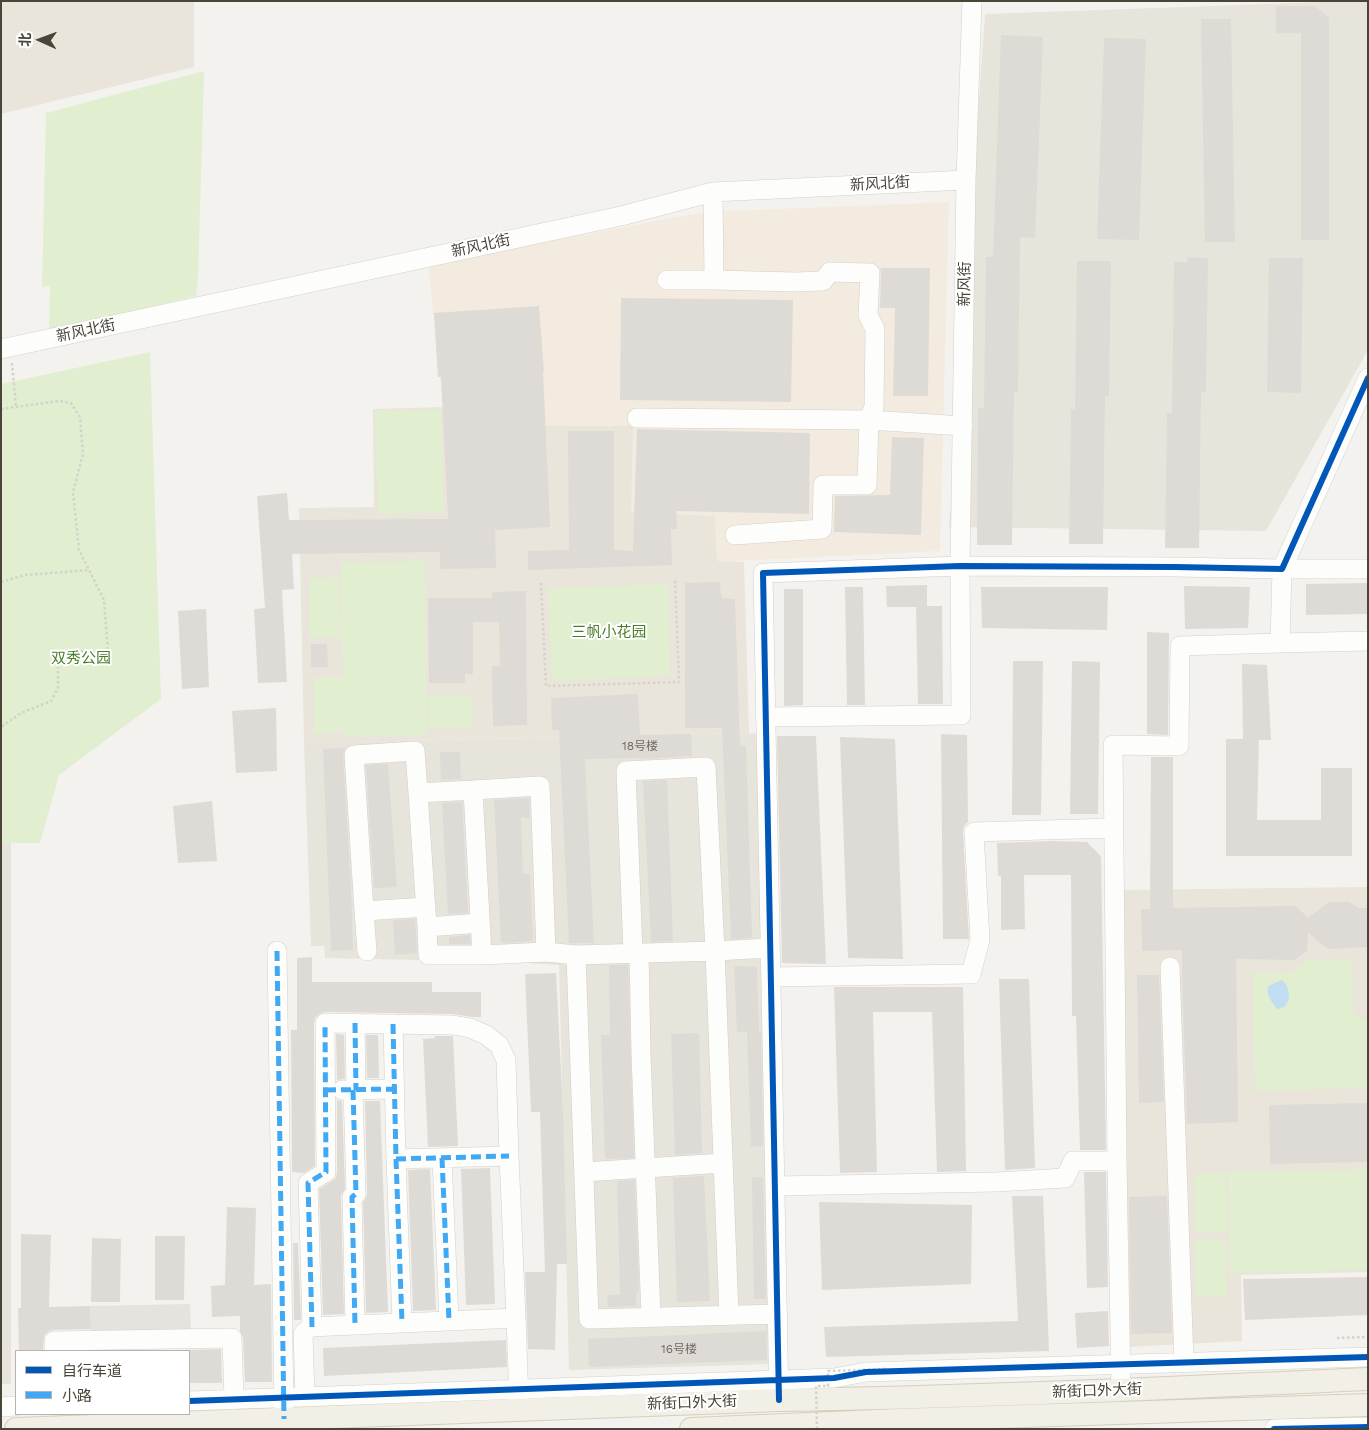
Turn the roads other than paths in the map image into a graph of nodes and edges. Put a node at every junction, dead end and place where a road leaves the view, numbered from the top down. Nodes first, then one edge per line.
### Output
1 (972, 1) edge
2 (966, 180) junction
3 (713, 192) junction
4 (667, 280) dead end
5 (714, 280) junction
6 (6, 348) edge
7 (1368, 378) edge
8 (637, 418) dead end
9 (869, 420) junction
10 (962, 426) junction
11 (735, 535) dead end
12 (960, 566) junction
13 (1282, 569) junction
14 (1368, 569) edge
15 (1368, 641) edge
16 (1280, 643) junction
17 (765, 717) junction
18 (473, 790) junction
19 (418, 793) junction
20 (1113, 828) junction
21 (426, 907) junction
22 (364, 912) junction
23 (480, 923) junction
24 (427, 927) junction
25 (770, 948) junction
26 (277, 951) dead end
27 (366, 951) dead end
28 (715, 951) junction
29 (546, 952) junction
30 (636, 953) junction
31 (482, 955) junction
32 (576, 955) junction
33 (1170, 967) dead end
34 (771, 977) junction
35 (355, 1023) junction
36 (393, 1024) junction
37 (395, 1089) junction
38 (326, 1090) junction
39 (354, 1090) junction
40 (509, 1156) junction
41 (442, 1158) junction
42 (396, 1159) junction
43 (1117, 1161) junction
44 (723, 1163) junction
45 (645, 1168) junction
46 (584, 1172) junction
47 (776, 1186) junction
48 (778, 1314) junction
49 (729, 1315) junction
50 (651, 1317) junction
51 (516, 1318) junction
52 (449, 1320) junction
53 (402, 1323) junction
54 (355, 1325) junction
55 (312, 1327) junction
56 (54, 1350) edge
57 (1368, 1356) edge
58 (1184, 1362) junction
59 (1121, 1364) junction
60 (1368, 1380) edge
61 (780, 1390) junction
62 (1121, 1390) junction
63 (306, 1397) junction
64 (519, 1399) junction
65 (234, 1400) junction
66 (190, 1401) edge
67 (1368, 1405) edge
68 (15, 1406) edge
69 (1, 1407) edge
70 (284, 1408) junction
71 (848, 1426) edge
72 (1368, 1427) edge
73 (16, 1429) edge
74 (691, 1429) edge
75 (1274, 1429) edge

1 - 2 street, 新风街
2 - 3 street, 新风北街
2 - 10 street, 新风街
3 - 5 street
3 - 6 street, 新风北街
4 - 5 street
5 - 9 street
7 - 13 street
8 - 9 street
9 - 10 street
9 - 11 street
10 - 12 street, 新风街
12 - 13 street
12 - 17 street
12 - 17 street, 新风街
13 - 14 street
13 - 16 street
15 - 16 street
16 - 20 street
17 - 25 street
18 - 19 street
18 - 23 street
18 - 29 street
19 - 21 street
19 - 22 street
20 - 34 street
20 - 43 street
21 - 22 street
21 - 24 street
22 - 27 street
23 - 24 street
23 - 31 street
24 - 31 street
25 - 28 street
25 - 34 street
26 - 70 street
28 - 30 street
28 - 30 street
28 - 44 street
29 - 31 street
29 - 32 street
30 - 32 street
30 - 45 street
32 - 46 street
33 - 58 street
34 - 47 street
35 - 36 street
35 - 38 street
35 - 39 street
36 - 37 street
36 - 40 street
37 - 39 street
37 - 42 street
38 - 39 street
38 - 55 street
39 - 54 street
40 - 41 street
40 - 51 street
41 - 42 street
41 - 52 street
42 - 53 street
43 - 47 street
43 - 59 street
44 - 45 street
44 - 49 street
45 - 46 street
45 - 50 street
46 - 50 street
47 - 48 street
48 - 49 street
48 - 61 street
49 - 50 street
51 - 52 street
51 - 64 street
52 - 53 street
53 - 54 street
54 - 55 street
55 - 63 street
56 - 65 street
57 - 58 street
58 - 59 street
59 - 61 street
59 - 62 street
60 - 62 main road, 新街口外大街
61 - 62 main road, 新街口外大街
61 - 64 main road, 新街口外大街
63 - 64 street
63 - 70 street
64 - 70 main road, 新街口外大街
65 - 66 street
65 - 70 street
67 - 71 main road, 新街口外大街
68 - 69 street
70 - 73 main road, 新街口外大街
71 - 74 main road, 新街口外大街
72 - 75 street

